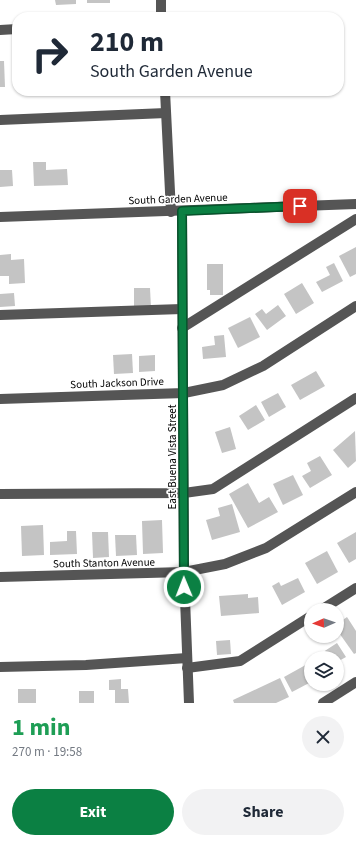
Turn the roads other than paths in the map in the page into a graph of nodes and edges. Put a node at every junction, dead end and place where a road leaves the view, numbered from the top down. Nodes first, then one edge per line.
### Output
1 (161, 0) edge
2 (161, 12) edge
3 (12, 29) edge
4 (0, 30) edge
5 (165, 96) edge
6 (166, 113) junction
7 (0, 120) edge
8 (356, 204) edge
9 (177, 212) junction
10 (0, 217) edge
11 (356, 219) edge
12 (356, 306) edge
13 (182, 309) junction
14 (0, 315) edge
15 (182, 328) junction
16 (184, 393) junction
17 (356, 398) edge
18 (0, 399) edge
19 (356, 492) edge
20 (184, 493) junction
21 (0, 494) edge
22 (184, 572) junction
23 (0, 577) edge
24 (356, 588) edge
25 (332, 603) edge
26 (304, 620) edge
27 (187, 663) junction
28 (0, 667) edge
29 (356, 682) edge
30 (329, 701) edge
31 (189, 703) edge

1 - 2 street
3 - 4 street
5 - 6 street, East Buena Vista Street
6 - 7 street
6 - 9 street, East Buena Vista Street
8 - 9 street, South Garden Avenue
9 - 10 street, South Garden Avenue
9 - 13 street, East Buena Vista Street
11 - 15 street
12 - 16 street, South Jackson Drive
13 - 14 street
13 - 15 street, East Buena Vista Street
15 - 16 street, East Buena Vista Street
16 - 18 street, South Jackson Drive
16 - 20 street, East Buena Vista Street
17 - 20 street
19 - 22 street, South Stanton Avenue
20 - 21 street
20 - 22 street, East Buena Vista Street
22 - 23 street, South Stanton Avenue
22 - 27 street, East Buena Vista Street
24 - 25 street
26 - 27 street
27 - 28 street
27 - 31 street, East Buena Vista Street
29 - 30 street

